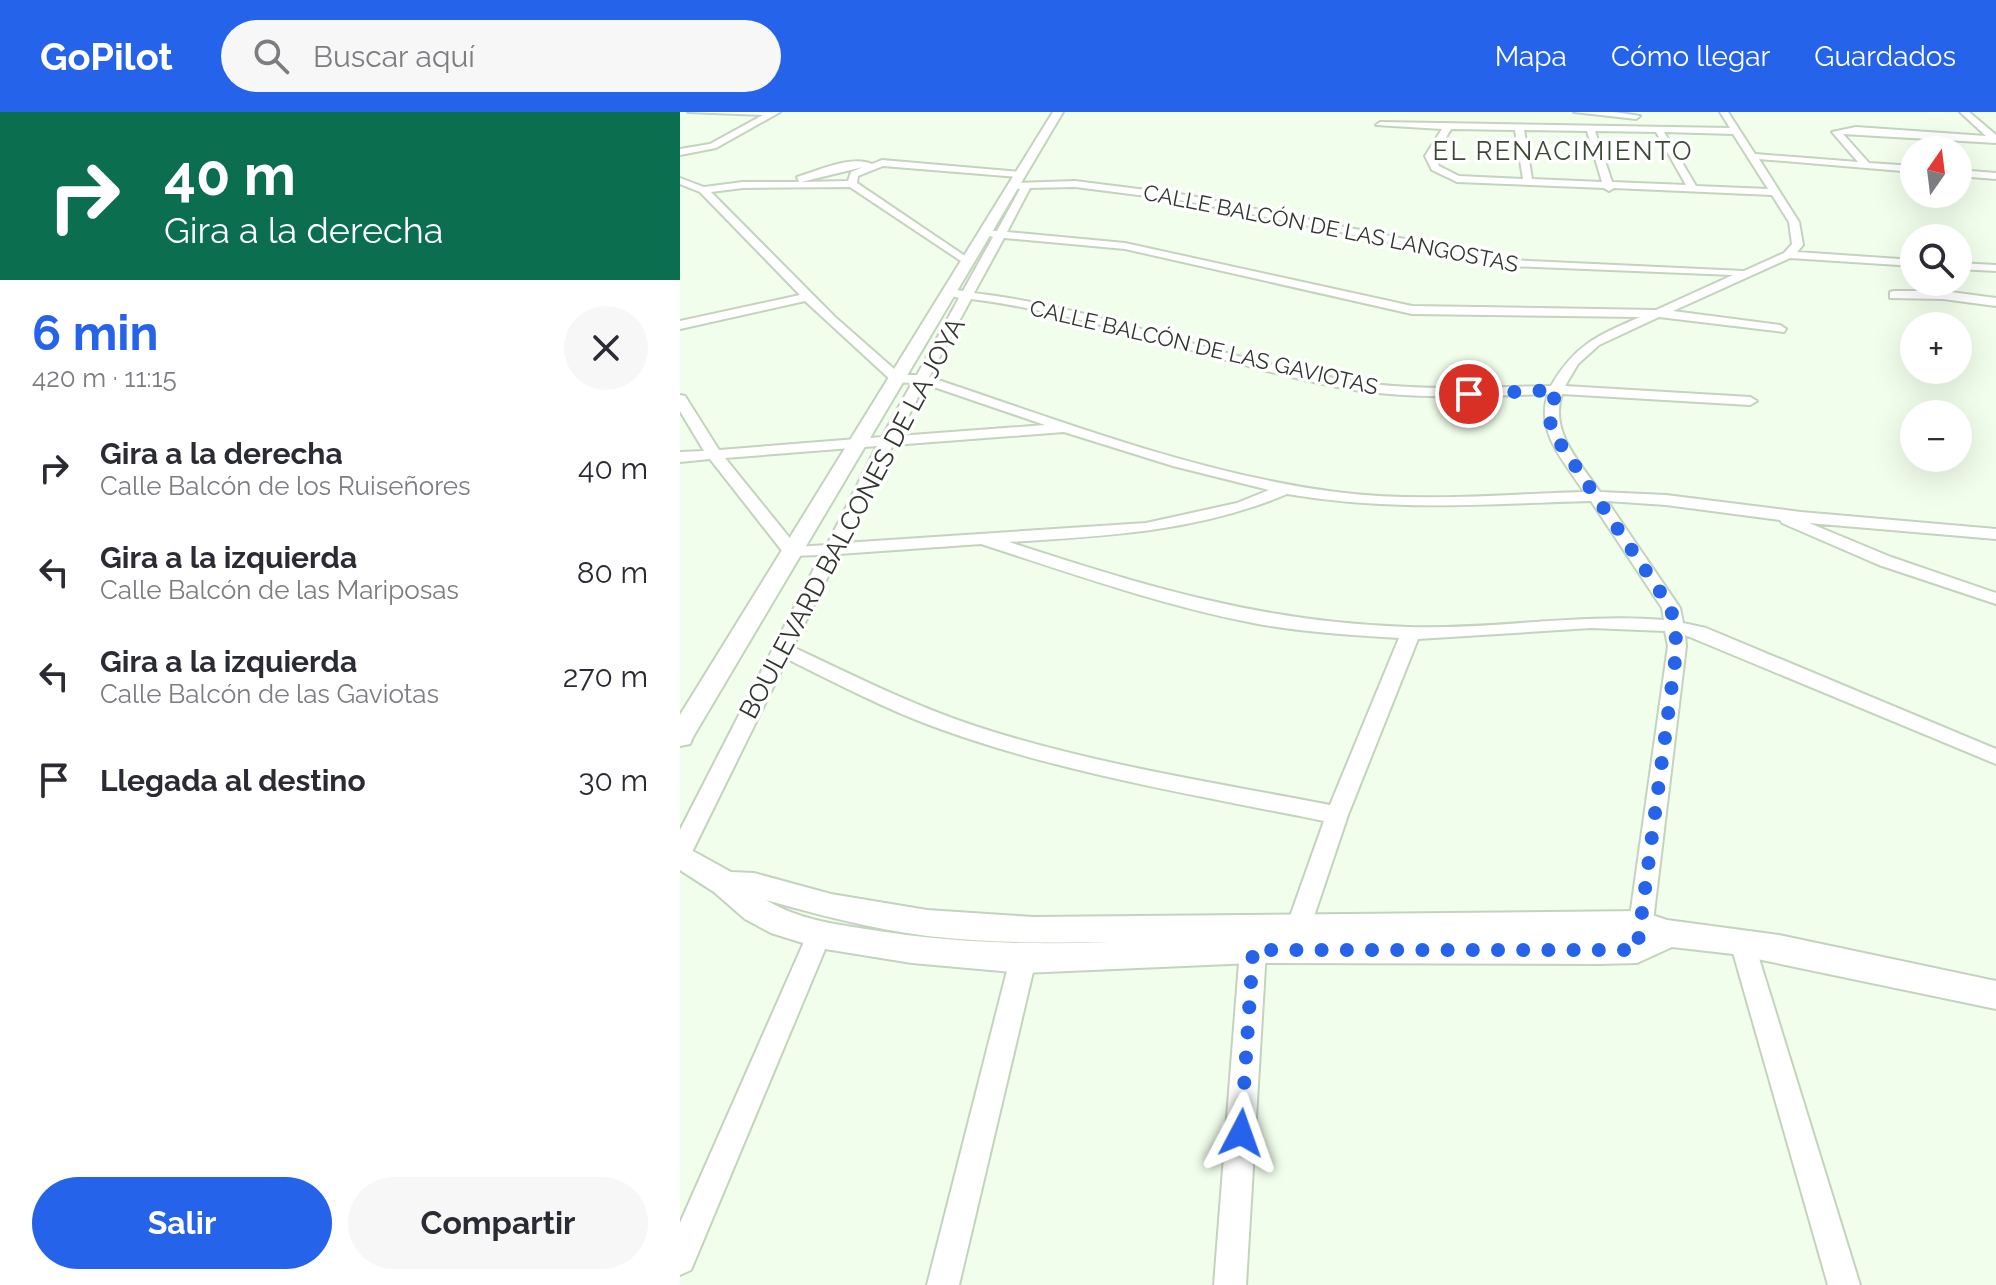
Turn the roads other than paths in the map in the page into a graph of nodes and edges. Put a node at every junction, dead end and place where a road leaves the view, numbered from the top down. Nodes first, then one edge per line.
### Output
1 (692, 112) edge
2 (775, 112) edge
3 (1058, 112) edge
4 (1578, 112) edge
5 (1964, 112) edge
6 (1726, 115) edge
7 (1651, 117) dead end
8 (1712, 118) dead end
9 (1380, 125) dead end
10 (1449, 125) junction
11 (1519, 126) junction
12 (1590, 128) junction
13 (1658, 129) junction
14 (1736, 131) junction
15 (1995, 139) edge
16 (680, 152) edge
17 (1751, 156) junction
18 (876, 163) junction
19 (1866, 165) junction
20 (1900, 168) edge
21 (1972, 174) edge
22 (1996, 176) edge
23 (680, 181) edge
24 (1019, 182) junction
25 (1528, 183) junction
26 (852, 184) junction
27 (782, 185) junction
28 (1609, 188) junction
29 (703, 190) junction
30 (1694, 190) junction
31 (1775, 192) junction
32 (993, 233) junction
33 (1788, 255) junction
34 (967, 262) junction
35 (1900, 262) edge
36 (1972, 267) edge
37 (1996, 268) edge
38 (1747, 272) junction
39 (948, 293) junction
40 (969, 295) junction
41 (1894, 295) dead end
42 (807, 297) junction
43 (1996, 302) edge
44 (1654, 313) junction
45 (680, 325) edge
46 (1780, 329) dead end
47 (898, 379) junction
48 (923, 379) junction
49 (1556, 390) junction
50 (680, 399) edge
51 (1750, 401) dead end
52 (1073, 427) junction
53 (888, 440) junction
54 (859, 441) junction
55 (714, 454) junction
56 (680, 457) edge
57 (1284, 489) junction
58 (1595, 496) junction
59 (1777, 515) junction
60 (1996, 534) edge
61 (985, 540) junction
62 (835, 550) junction
63 (792, 552) junction
64 (1996, 599) edge
65 (1676, 626) junction
66 (1411, 633) junction
67 (783, 649) junction
68 (680, 737) edge
69 (1996, 757) edge
70 (1337, 815) junction
71 (680, 853) edge
72 (725, 884) junction
73 (1299, 925) junction
74 (819, 935) junction
75 (1648, 936) junction
76 (1742, 942) junction
77 (1253, 950) junction
78 (1023, 959) junction
79 (1996, 995) edge
80 (680, 1259) edge
81 (943, 1285) edge
82 (1230, 1285) edge
83 (1844, 1285) edge

1 - 2 street
2 - 16 street
3 - 24 street, BOULEVARD BALCONES DE LA JOYA
4 - 7 street
5 - 15 street
6 - 8 street
6 - 14 street
9 - 10 street
10 - 11 street
10 - 25 street
11 - 12 street
11 - 25 street
12 - 13 street
12 - 28 street
13 - 14 street
13 - 30 street
14 - 17 street
15 - 19 street
17 - 19 street
17 - 31 street
18 - 24 street, CALLE BALCÓN DE LAS LANGOSTAS
18 - 26 street
18 - 27 street, CALLE BALCÓN DE LAS LANGOSTAS
19 - 20 street
21 - 22 street
23 - 29 street
24 - 32 street, BOULEVARD BALCONES DE LA JOYA
24 - 38 street, CALLE BALCÓN DE LAS LANGOSTAS
25 - 28 street
26 - 27 street
26 - 34 street
27 - 29 street
28 - 30 street
29 - 42 street
30 - 31 street
31 - 33 street
32 - 34 street, BOULEVARD BALCONES DE LA JOYA
32 - 40 street, BOULEVARD BALCONES DE LA JOYA
32 - 44 street
33 - 35 street
33 - 38 street
34 - 39 street, BOULEVARD BALCONES DE LA JOYA
36 - 37 street
38 - 44 street
39 - 40 street, CALLE BALCÓN DE LAS GAVIOTAS
39 - 47 street, BOULEVARD BALCONES DE LA JOYA
40 - 48 street, BOULEVARD BALCONES DE LA JOYA
40 - 49 street, CALLE BALCÓN DE LAS GAVIOTAS
41 - 43 street
42 - 45 street
42 - 47 street
44 - 46 street
44 - 49 street
47 - 48 street
47 - 54 street, BOULEVARD BALCONES DE LA JOYA
48 - 52 street
48 - 53 street, BOULEVARD BALCONES DE LA JOYA
49 - 51 street, CALLE BALCÓN DE LAS GAVIOTAS
49 - 58 street
50 - 55 street
52 - 53 street
52 - 57 street
53 - 54 street
53 - 62 street, BOULEVARD BALCONES DE LA JOYA
54 - 55 street
54 - 63 street, BOULEVARD BALCONES DE LA JOYA
55 - 56 street
55 - 63 street
57 - 58 street
57 - 61 street
58 - 59 street
58 - 65 street
59 - 60 street
59 - 64 street
61 - 62 street
61 - 66 street
62 - 63 street
62 - 67 street, BOULEVARD BALCONES DE LA JOYA
63 - 68 street, BOULEVARD BALCONES DE LA JOYA
65 - 66 street
65 - 69 street
65 - 75 street
66 - 70 street
67 - 70 street
67 - 71 street, BOULEVARD BALCONES DE LA JOYA
70 - 73 street
71 - 72 street
72 - 73 street
72 - 74 street
73 - 75 street
74 - 78 street
74 - 80 street
75 - 76 street
75 - 77 street
76 - 79 street
76 - 83 street
77 - 78 street
77 - 82 street
78 - 81 street

